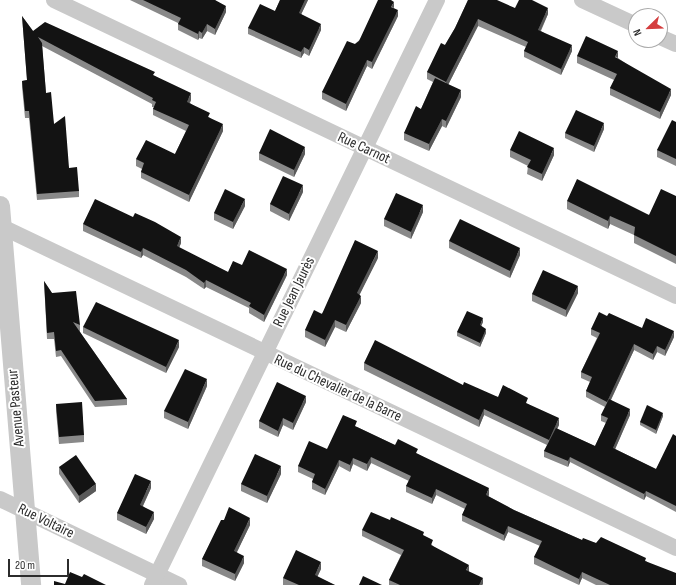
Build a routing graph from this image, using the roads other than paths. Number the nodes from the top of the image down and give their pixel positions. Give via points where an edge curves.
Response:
1 (54, 0) edge
2 (437, 0) edge
3 (582, 0) edge
4 (628, 21) edge
5 (365, 149) junction
6 (0, 206) edge
7 (1, 227) edge
8 (676, 296) edge
9 (264, 353) junction
10 (0, 499) edge
11 (24, 511) junction
12 (676, 548) edge
13 (154, 580) edge
14 (31, 585) edge
15 (179, 585) edge

1 - 5 street, Rue Carnot
2 - 5 street, Rue Jean Jaurès
3 - 4 street
5 - 8 street, Rue Carnot
5 - 9 street, Rue Jean Jaurès
6 - 7 street, Avenue Pasteur
7 - 9 street, Rue du Chevalier de la Barre
7 - 11 street, Avenue Pasteur
9 - 12 street, Rue du Chevalier de la Barre
9 - 13 street, Rue Jean Jaurès
10 - 11 street, Rue Voltaire
11 - 13 street, Rue Voltaire
11 - 14 street, Avenue Pasteur
13 - 15 street, Rue Voltaire

